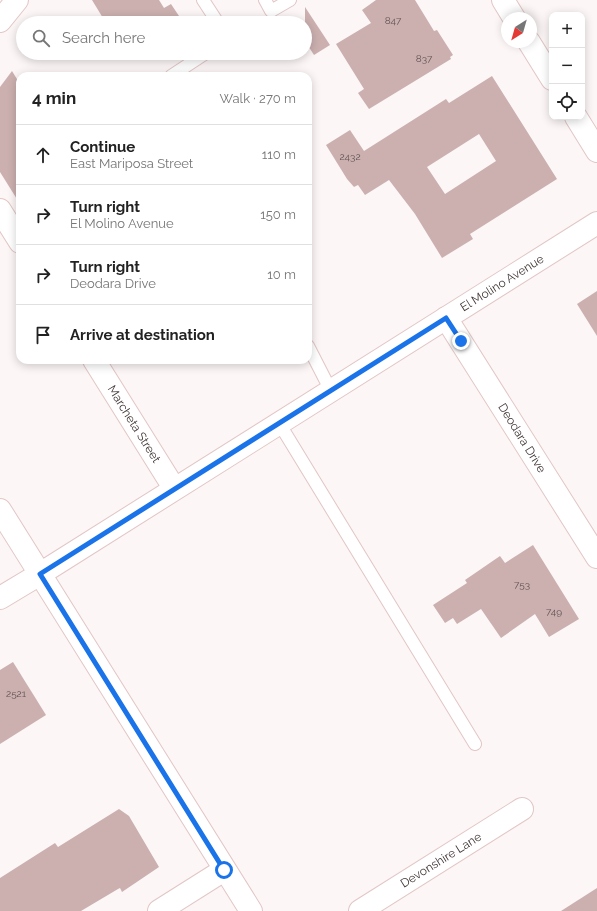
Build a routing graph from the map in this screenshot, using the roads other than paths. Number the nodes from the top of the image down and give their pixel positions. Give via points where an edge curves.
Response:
1 (17, 0) edge
2 (203, 0) edge
3 (265, 0) edge
4 (290, 0) edge
5 (503, 0) edge
6 (510, 12) edge
7 (213, 16) edge
8 (0, 21) edge
9 (533, 48) edge
10 (195, 60) edge
11 (177, 72) edge
12 (549, 74) edge
13 (578, 120) edge
14 (597, 151) edge
15 (0, 210) edge
16 (597, 223) edge
17 (16, 236) edge
18 (446, 318) junction
19 (312, 354) edge
20 (96, 364) edge
21 (331, 390) junction
22 (279, 423) junction
23 (174, 488) junction
24 (0, 510) edge
25 (597, 557) edge
26 (40, 574) junction
27 (0, 598) edge
28 (475, 744) dead end
29 (522, 809) dead end
30 (224, 870) junction
31 (159, 911) edge
32 (251, 911) edge
33 (360, 911) edge

1 - 8 street
2 - 7 lane
3 - 4 lane via 271,12
5 - 6 street
9 - 12 street
10 - 11 lane
13 - 14 street
15 - 17 street
16 - 18 street, El Molino Avenue
18 - 21 street, El Molino Avenue
18 - 25 street, Deodara Drive
19 - 21 lane
20 - 23 street, Marcheta Street
21 - 22 street, El Molino Avenue
22 - 23 street, El Molino Avenue
22 - 28 lane
23 - 26 street, El Molino Avenue
24 - 26 street
26 - 27 street, El Molino Avenue
26 - 30 street
29 - 33 street, Devonshire Lane
30 - 31 street
30 - 32 street

